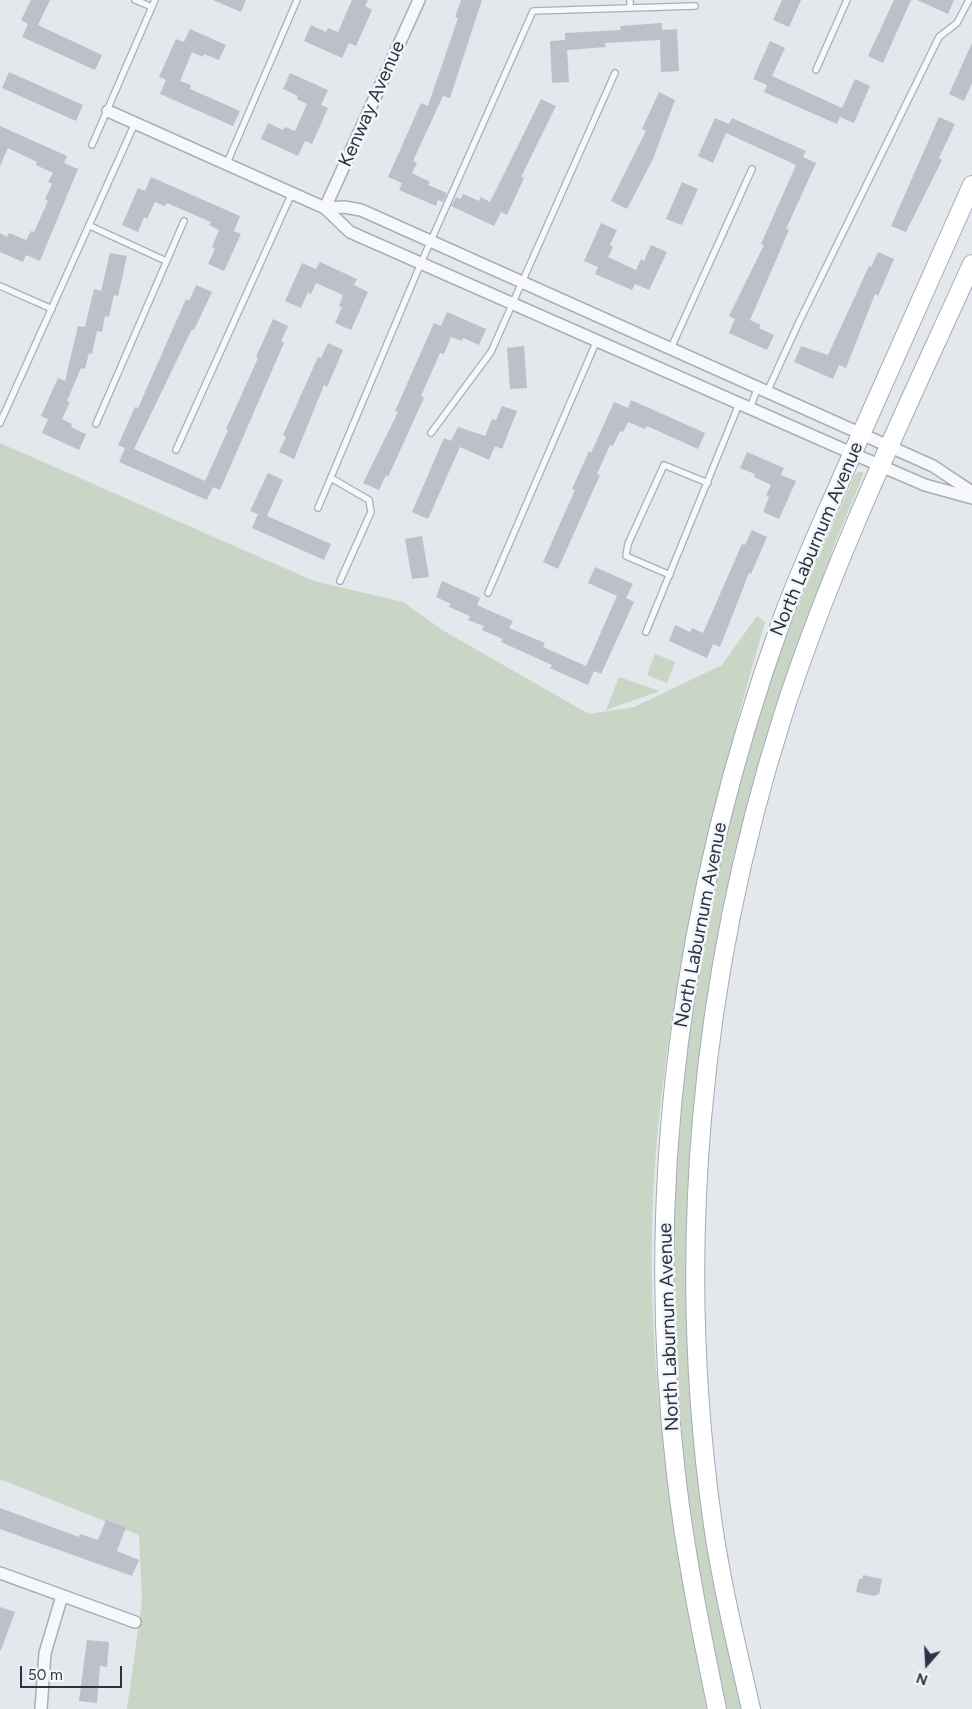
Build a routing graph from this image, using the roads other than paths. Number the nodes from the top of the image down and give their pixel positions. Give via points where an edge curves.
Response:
1 (135, 0) edge
2 (155, 0) edge
3 (297, 0) edge
4 (419, 0) edge
5 (630, 0) edge
6 (847, 0) edge
7 (969, 0) edge
8 (695, 6) dead end
9 (152, 8) junction
10 (630, 8) junction
11 (816, 70) dead end
12 (616, 73) dead end
13 (108, 111) junction
14 (135, 123) junction
15 (92, 145) dead end
16 (227, 163) junction
17 (752, 168) dead end
18 (972, 184) edge
19 (292, 193) junction
20 (325, 208) junction
21 (184, 221) dead end
22 (90, 226) junction
23 (430, 241) junction
24 (166, 261) junction
25 (421, 263) junction
26 (972, 264) edge
27 (523, 282) junction
28 (0, 286) edge
29 (513, 304) junction
30 (52, 310) junction
31 (596, 340) junction
32 (671, 348) junction
33 (763, 390) junction
34 (744, 406) junction
35 (0, 423) edge
36 (96, 424) dead end
37 (431, 434) dead end
38 (861, 434) junction
39 (890, 446) junction
40 (176, 450) dead end
41 (852, 454) junction
42 (881, 466) junction
43 (331, 478) junction
44 (708, 483) junction
45 (972, 492) edge
46 (972, 498) edge
47 (318, 508) dead end
48 (670, 575) junction
49 (340, 581) dead end
50 (488, 593) dead end
51 (646, 632) dead end
52 (0, 1573) edge
53 (62, 1596) junction
54 (135, 1622) dead end
55 (41, 1709) edge
56 (717, 1709) edge
57 (751, 1709) edge

1 - 9 lane
2 - 9 lane
3 - 16 lane
4 - 20 street, Kenway Avenue
5 - 10 lane
6 - 11 lane
7 - 33 lane via 957,23 939,36
8 - 10 lane
9 - 13 lane
10 - 23 lane via 533,11
12 - 27 lane
13 - 14 street
13 - 15 lane
14 - 16 street
14 - 22 lane
16 - 19 street
17 - 32 lane
18 - 38 main road, North Laburnum Avenue
19 - 20 street
19 - 40 lane
20 - 23 street via 361,210
20 - 25 street via 350,232
21 - 24 lane
22 - 24 lane
22 - 30 lane
23 - 25 lane
23 - 27 street
24 - 36 lane
25 - 29 street
25 - 43 lane
26 - 39 main road, North Laburnum Avenue
27 - 29 lane
27 - 32 street
28 - 30 lane
29 - 31 street
29 - 37 lane via 491,352
30 - 35 lane
31 - 34 street
31 - 50 lane
32 - 33 street
33 - 34 lane
33 - 38 street
34 - 41 street
34 - 44 lane
38 - 39 street
38 - 41 main road, North Laburnum Avenue
39 - 42 main road, North Laburnum Avenue
39 - 45 street via 933,466
41 - 42 street
41 - 56 main road, North Laburnum Avenue via 782,619 733,770 693,946 671,1111 664,1267 668,1393 687,1561
42 - 46 street via 925,485
42 - 57 main road, North Laburnum Avenue via 802,661 755,809 714,1005 702,1107 696,1254 700,1406 720,1564
43 - 47 lane
43 - 49 lane via 369,500 371,512
44 - 48 lane
44 - 48 lane via 664,465 628,544 626,556
48 - 51 lane
52 - 53 street
53 - 54 street
53 - 55 street via 47,1645

